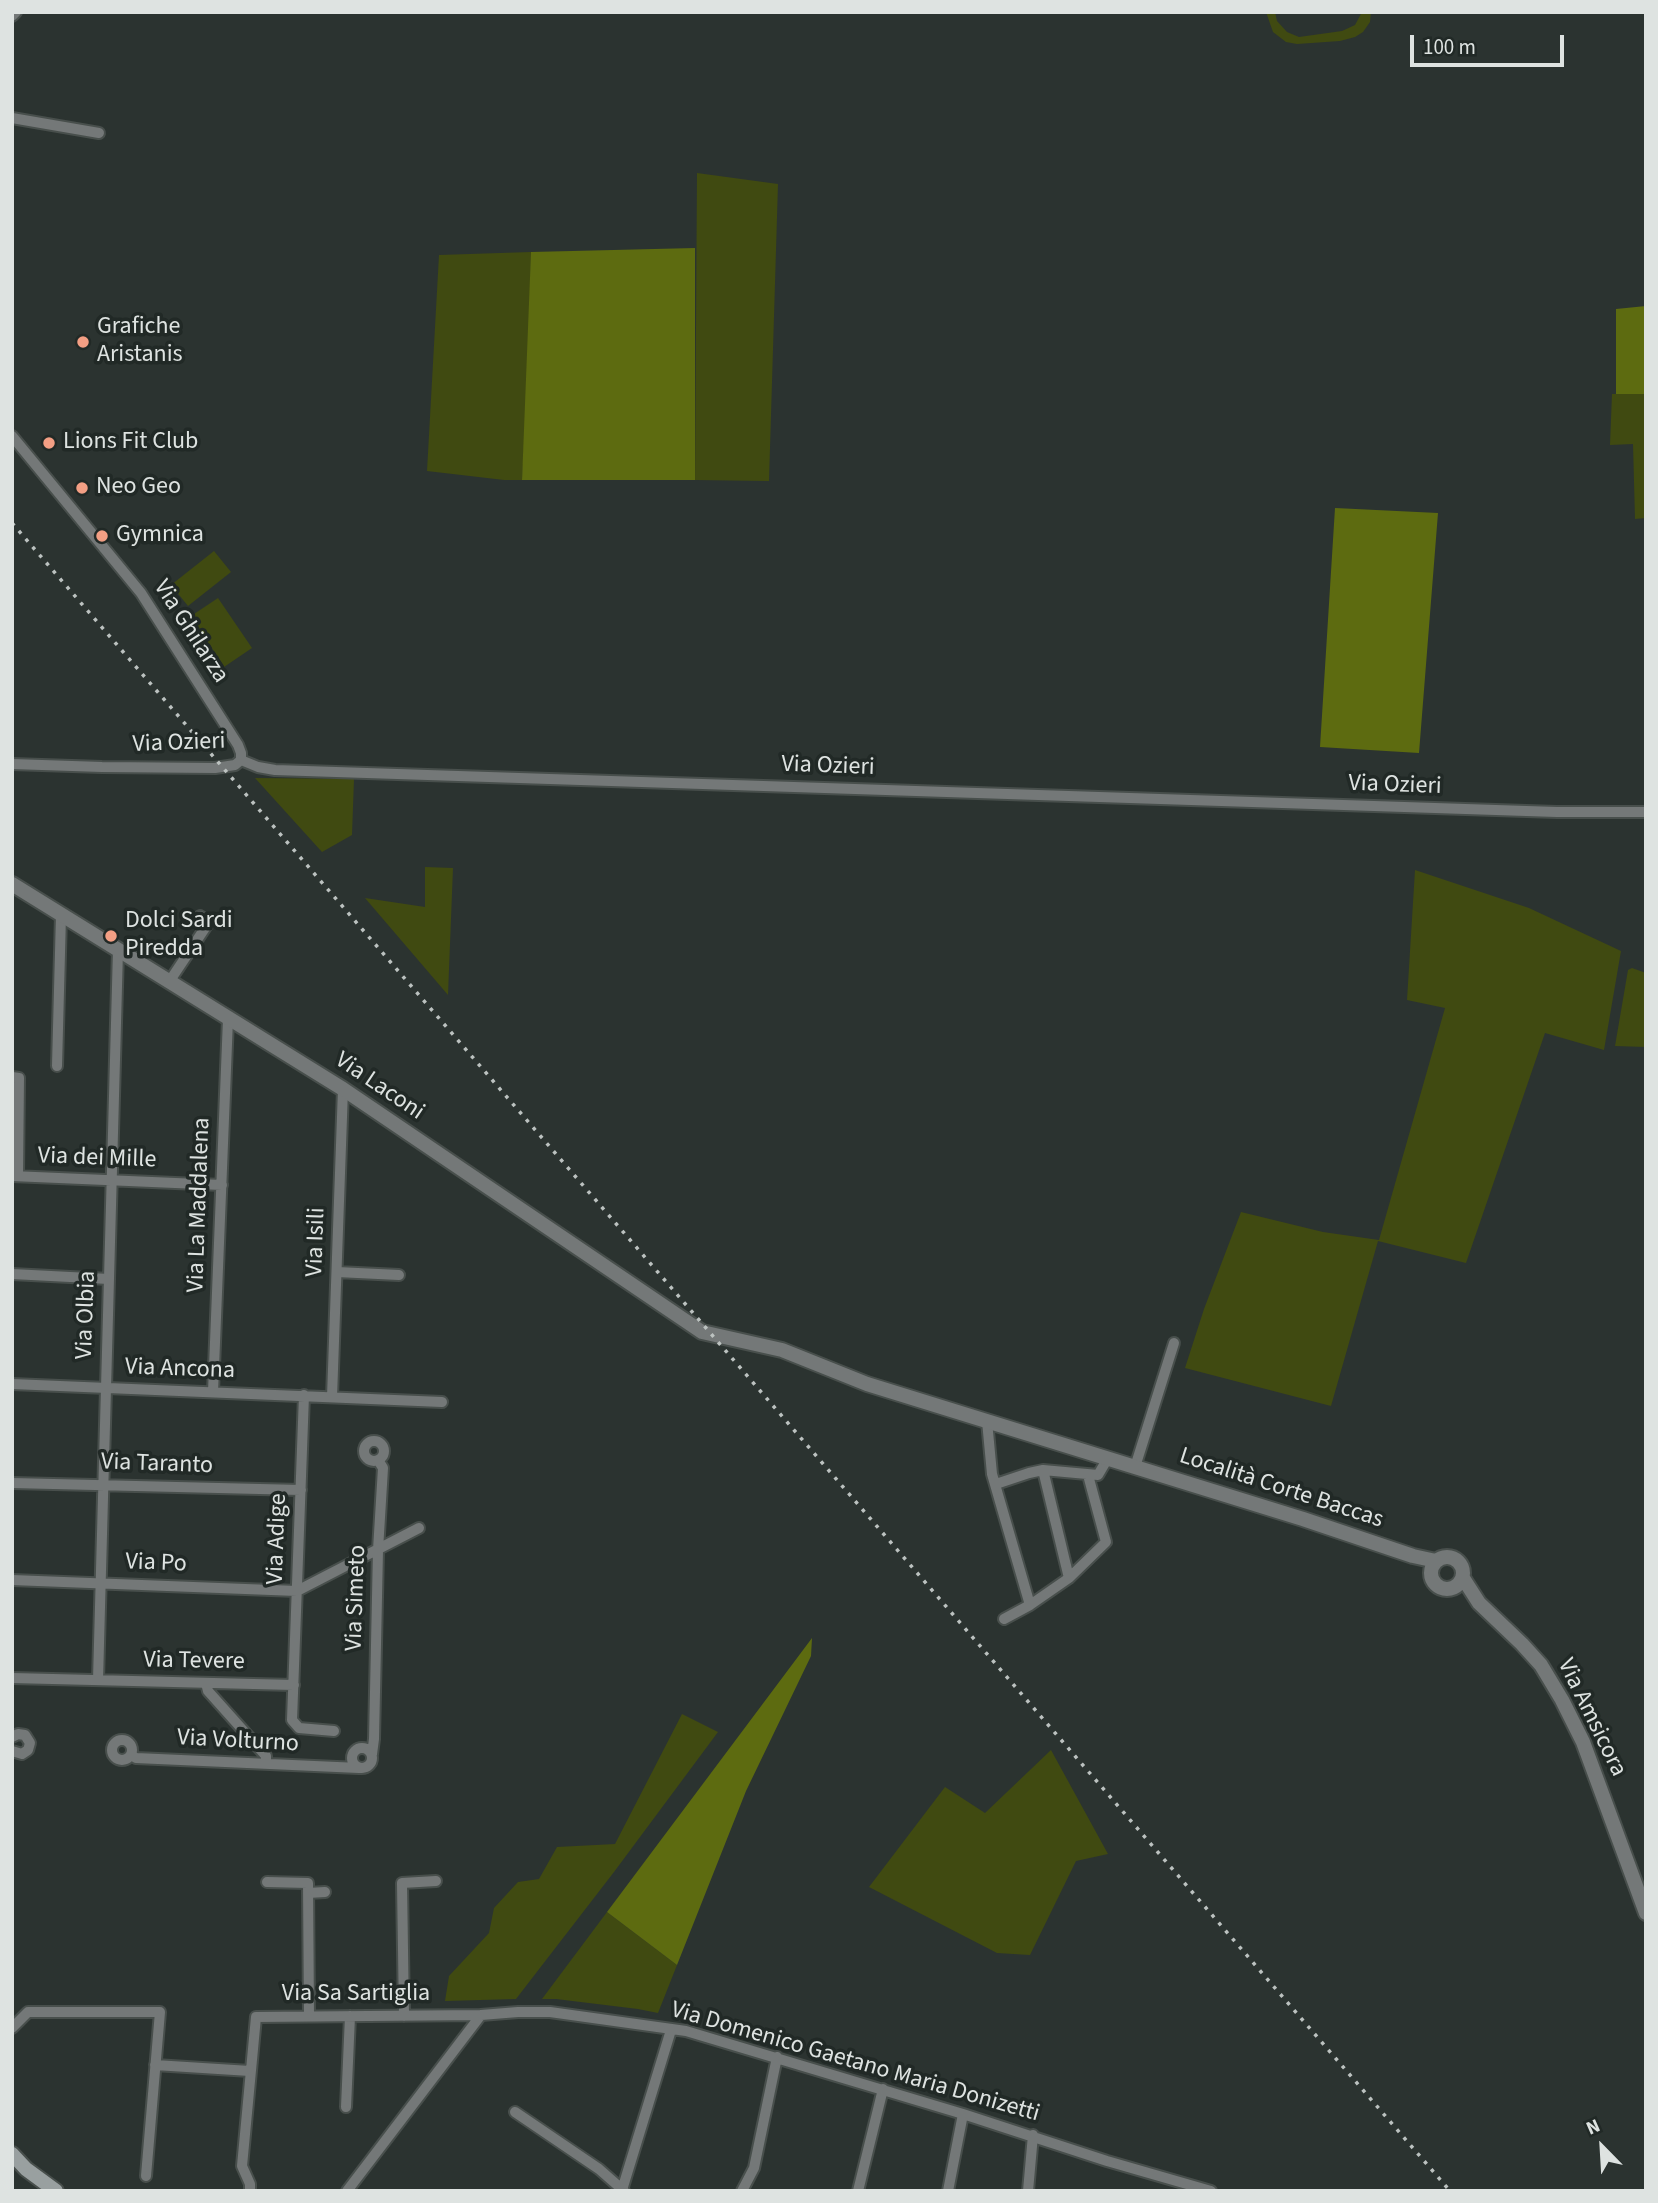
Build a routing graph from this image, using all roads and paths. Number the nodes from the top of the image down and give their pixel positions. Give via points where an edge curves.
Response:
1 (12, 118) edge
2 (99, 133) dead end
3 (12, 436) edge
4 (241, 760) junction
5 (12, 764) edge
6 (1646, 813) edge
7 (12, 884) edge
8 (61, 915) junction
9 (200, 916) dead end
10 (118, 950) junction
11 (169, 982) junction
12 (228, 1019) junction
13 (57, 1066) dead end
14 (12, 1077) edge
15 (343, 1089) junction
16 (15, 1176) edge
17 (112, 1181) junction
18 (222, 1185) junction
19 (337, 1272) junction
20 (12, 1274) edge
21 (399, 1275) dead end
22 (109, 1279) junction
23 (715, 1337) joint
24 (1174, 1343) dead end
25 (12, 1384) edge
26 (106, 1388) junction
27 (213, 1392) junction
28 (304, 1395) junction
29 (332, 1396) junction
30 (442, 1402) dead end
31 (987, 1421) junction
32 (1108, 1458) junction
33 (378, 1460) dead end
34 (1135, 1467) junction
35 (1044, 1470) junction
36 (1087, 1475) junction
37 (12, 1483) edge
38 (103, 1484) junction
39 (996, 1484) junction
40 (301, 1490) junction
41 (419, 1528) dead end
42 (378, 1550) junction
43 (1433, 1565) junction
44 (1069, 1578) junction
45 (1463, 1578) junction
46 (12, 1580) edge
47 (100, 1583) junction
48 (1451, 1589) junction
49 (297, 1591) junction
50 (1479, 1603) junction
51 (1030, 1605) junction
52 (1004, 1619) dead end
53 (12, 1678) edge
54 (97, 1680) junction
55 (206, 1683) junction
56 (294, 1685) junction
57 (334, 1731) dead end
58 (12, 1737) edge
59 (12, 1751) edge
60 (367, 1751) junction
61 (131, 1755) dead end
62 (266, 1763) junction
63 (355, 1763) junction
64 (436, 1881) dead end
65 (267, 1882) dead end
66 (325, 1892) dead end
67 (309, 1893) junction
68 (1646, 1913) edge
69 (481, 2015) junction
70 (310, 2016) junction
71 (350, 2016) junction
72 (404, 2016) junction
73 (12, 2028) edge
74 (671, 2030) junction
75 (777, 2057) junction
76 (155, 2065) junction
77 (250, 2071) junction
78 (883, 2089) junction
79 (345, 2107) dead end
80 (515, 2112) dead end
81 (963, 2114) junction
82 (1033, 2135) junction
83 (12, 2154) edge
84 (19, 2166) edge
85 (146, 2176) dead end
86 (623, 2190) edge
87 (56, 2191) edge
88 (250, 2191) edge
89 (347, 2191) edge
90 (742, 2191) edge
91 (858, 2191) edge
92 (948, 2191) edge
93 (1028, 2191) edge
94 (1211, 2191) edge

1 - 2 street
3 - 4 street, Via Ghilarza via 141,593 238,745
4 - 5 street, Via Ozieri via 215,768
4 - 6 street, Via Ozieri via 288,771
7 - 8 street, Via Laconi
8 - 10 street, Via Laconi
8 - 13 street
9 - 11 street via 209,922
10 - 11 street, Via Laconi
10 - 17 street, Via Olbia
11 - 12 street, Via Laconi
12 - 15 street, Via Laconi
12 - 18 street, Via La Maddalena
14 - 16 street via 19,1078
15 - 19 street, Via Isili
15 - 23 street, Via Laconi via 663,1307
16 - 17 street, Via dei Mille
17 - 18 street, Via dei Mille
17 - 22 street, Via Olbia
18 - 27 street, Via La Maddalena
19 - 21 street
19 - 29 street, Via Isili
20 - 22 street
22 - 26 street, Via Olbia
23 - 31 street, Località Corte Baccas via 782,1350 867,1384
24 - 34 street
25 - 26 street, Via Ancona
26 - 27 street, Via Ancona
26 - 38 street, Via Olbia
27 - 28 street, Via Ancona
28 - 29 street, Via Ancona
28 - 40 street, Via Adige
29 - 30 street, Via Ancona
31 - 32 street, Località Corte Baccas
31 - 39 street
32 - 34 street, Località Corte Baccas
32 - 36 street via 1098,1475
33 - 42 street, Via Simeto via 383,1468
34 - 43 street, Località Corte Baccas
35 - 36 street
35 - 39 street
35 - 44 street
36 - 44 street via 1107,1542
37 - 38 street, Via Taranto
38 - 40 street, Via Taranto
38 - 47 street, Via Olbia
39 - 51 street
40 - 49 street, Via Adige
41 - 42 street
42 - 49 street
42 - 60 street, Via Simeto via 374,1739
43 - 45 street via 1449,1557 1457,1560
43 - 48 street via 1432,1579 1438,1587
44 - 51 street
45 - 48 street
45 - 50 street, Via Amsicora
46 - 47 street, Via Po
47 - 49 street, Via Po
47 - 54 street, Via Olbia
48 - 50 street, Via Amsicora
49 - 56 street, Via Adige
50 - 68 street, Via Amsicora via 1541,1665 1562,1700 1588,1754
51 - 52 street
53 - 54 street, Via Tevere
54 - 55 street, Via Tevere
55 - 56 street, Via Tevere
55 - 62 street via 208,1691 266,1756
56 - 57 street via 292,1720 299,1728
58 - 59 street via 25,1735 30,1743 22,1754
60 - 63 street via 355,1752
60 - 63 street via 370,1766
61 - 62 street, Via Volturno
62 - 63 street, Via Volturno via 343,1769
64 - 72 street via 402,1883
65 - 67 street via 308,1883
66 - 67 street
67 - 70 street
69 - 72 street, Via Sa Sartiglia
69 - 74 street, Via Domenico Gaetano Maria Donizetti via 550,2012
69 - 89 street
70 - 71 street, Via Sa Sartiglia
70 - 77 street, Via Sa Sartiglia via 256,2017
71 - 72 street, Via Sa Sartiglia
71 - 79 street
73 - 76 street via 28,2012 160,2012
74 - 75 street, Via Domenico Gaetano Maria Donizetti
74 - 86 street
75 - 78 street, Via Domenico Gaetano Maria Donizetti
75 - 90 street via 754,2168
76 - 77 street
76 - 85 street
77 - 88 street via 242,2166
78 - 81 street, Via Domenico Gaetano Maria Donizetti
78 - 91 street
80 - 86 street
81 - 82 street, Via Domenico Gaetano Maria Donizetti
81 - 92 street
82 - 93 street
82 - 94 street, Via Domenico Gaetano Maria Donizetti
83 - 84 main road
84 - 87 main road

